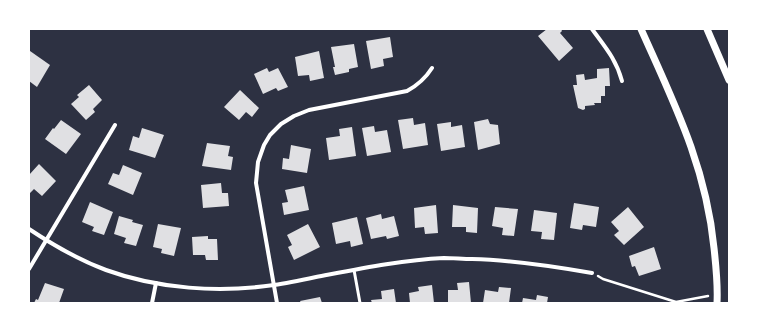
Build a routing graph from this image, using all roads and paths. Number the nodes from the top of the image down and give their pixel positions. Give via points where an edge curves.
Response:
1 (592, 29) edge
2 (641, 29) edge
3 (707, 29) edge
4 (432, 68) dead end
5 (729, 80) edge
6 (622, 81) dead end
7 (116, 125) dead end
8 (29, 229) edge
9 (46, 240) junction
10 (29, 269) edge
11 (354, 270) junction
12 (592, 273) joint
13 (156, 283) junction
14 (274, 285) junction
15 (717, 295) junction
16 (152, 303) edge
17 (277, 303) edge
18 (360, 303) edge
19 (717, 303) edge

1 - 6 street via 612,55
2 - 15 street via 683,122 705,190 712,224
3 - 5 street
4 - 14 street via 418,85 407,91 308,110 281,124 270,135 258,162 256,183
7 - 9 street
8 - 9 street
9 - 10 street
9 - 13 street via 106,270
11 - 12 street via 445,258 530,263
11 - 14 street
11 - 18 lane
12 - 15 path via 603,279 676,302
13 - 14 street via 231,289
13 - 16 street
14 - 17 street
15 - 19 street

